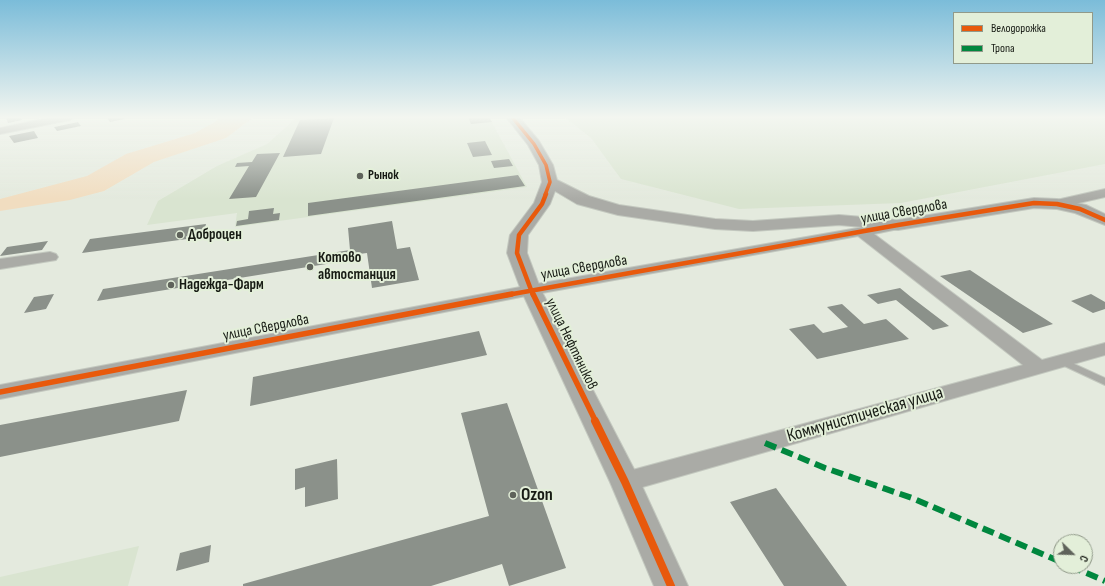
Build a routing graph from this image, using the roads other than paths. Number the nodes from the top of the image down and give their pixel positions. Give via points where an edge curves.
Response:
1 (534, 144) edge
2 (550, 182) junction
3 (1105, 193) edge
4 (1057, 204) junction
5 (1105, 220) edge
6 (898, 225) junction
7 (862, 232) junction
8 (50, 257) dead end
9 (0, 264) edge
10 (531, 290) junction
11 (1105, 349) edge
12 (1061, 361) junction
13 (1039, 367) junction
14 (1105, 382) edge
15 (0, 392) edge
16 (625, 482) junction
17 (671, 586) edge

1 - 2 street via 546,165
2 - 6 street via 583,200 618,210 715,224 754,226 839,220
2 - 10 street, улица Нефтяников via 542,204 519,234 517,253
3 - 4 street, улица Свердлова
4 - 5 street, улица Свердлова via 1080,209
4 - 6 street, улица Свердлова via 1034,203
6 - 7 street, улица Свердлова
7 - 10 street, улица Свердлова
7 - 13 street
8 - 9 street
10 - 15 street, улица Свердлова
10 - 16 street, улица Нефтяников
11 - 12 street, Коммунистическая улица
12 - 13 street, Коммунистическая улица
12 - 14 lane
13 - 16 street, Коммунистическая улица
16 - 17 street, улица Нефтяников

